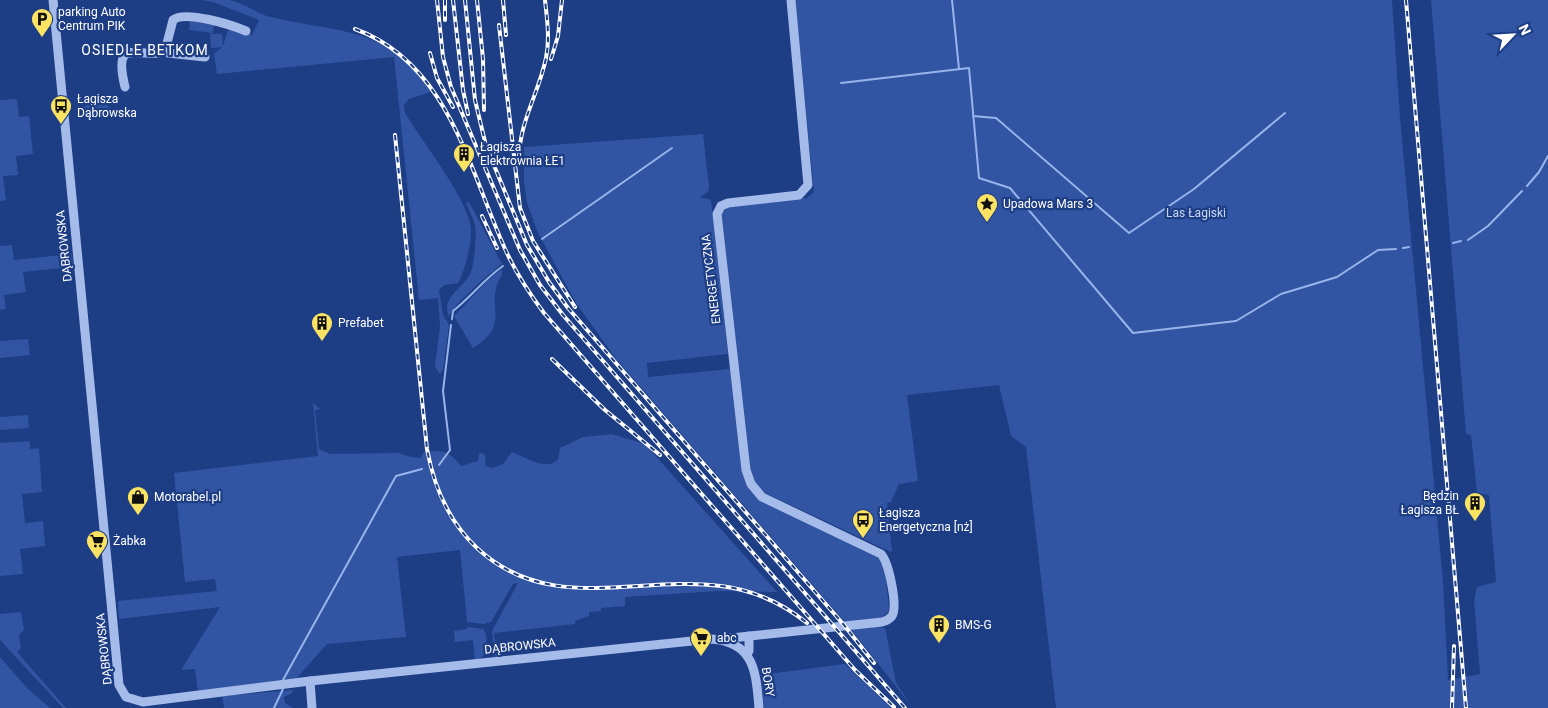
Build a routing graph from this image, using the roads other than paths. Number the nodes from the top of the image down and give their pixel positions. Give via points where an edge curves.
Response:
1 (52, 0) edge
2 (791, 0) edge
3 (246, 31) dead end
4 (165, 51) junction
5 (205, 57) dead end
6 (125, 87) dead end
7 (876, 551) joint
8 (749, 636) junction
9 (728, 642) junction
10 (746, 654) junction
11 (310, 681) junction
12 (312, 708) edge
13 (759, 708) edge

1 - 11 street, DĄBROWSKA via 121,690 128,699 143,702
2 - 7 street, ENERGETYCZNA via 808,185 799,195 728,203 721,206 717,214 746,470 751,484 762,497
3 - 4 street via 182,15 173,20
4 - 5 street
4 - 6 street via 133,51 127,54 121,66
7 - 8 street, DĄBROWSKA via 886,560 889,569 894,608 889,619
8 - 9 street, DĄBROWSKA via 731,638
8 - 10 street
9 - 10 street
9 - 11 street, DĄBROWSKA via 712,639
10 - 13 street, BORY via 754,668
11 - 12 street

